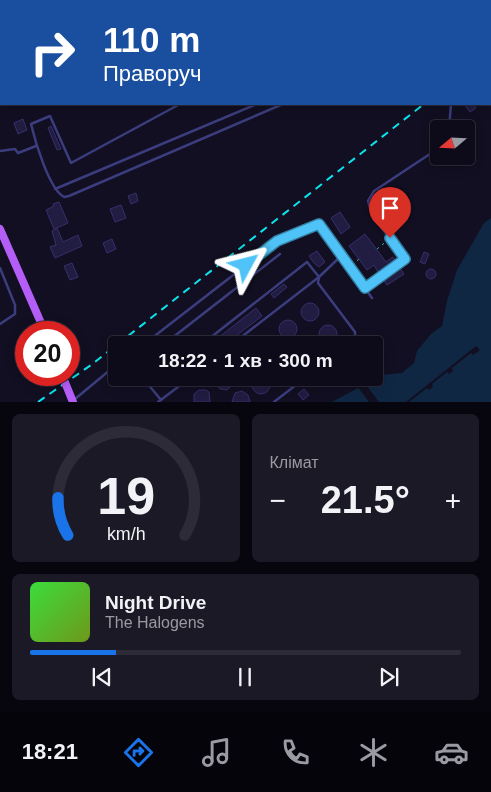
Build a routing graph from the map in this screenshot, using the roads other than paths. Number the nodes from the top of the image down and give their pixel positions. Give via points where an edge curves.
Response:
1 (178, 105) edge
2 (255, 105) edge
3 (281, 105) edge
4 (451, 105) edge
5 (450, 120) edge
6 (36, 146) junction
7 (0, 151) edge
8 (430, 154) edge
9 (55, 189) junction
10 (1, 235) edge
11 (280, 254) dead end
12 (342, 256) junction
13 (0, 268) edge
14 (318, 277) junction
15 (365, 288) junction
16 (372, 298) dead end
17 (39, 321) edge
18 (0, 324) edge
19 (155, 336) edge
20 (175, 336) edge
21 (212, 336) edge
22 (243, 336) edge
23 (355, 336) edge
24 (108, 372) edge
25 (66, 386) edge
26 (149, 386) edge
27 (180, 386) edge
28 (295, 386) edge
29 (160, 401) edge
30 (72, 402) edge
31 (274, 402) edge

1 - 6 lane via 71,163 50,116 31,124
2 - 9 lane
3 - 9 lane via 69,196 64,197
4 - 5 lane
6 - 7 lane via 18,153 15,149
6 - 9 lane
8 - 15 lane via 374,191 368,201 372,215 405,259
10 - 17 main road
11 - 20 lane
12 - 14 lane
12 - 15 lane
12 - 19 lane via 319,224 277,241
13 - 18 lane via 15,304 15,314
14 - 21 lane via 307,262
14 - 22 lane
14 - 23 lane via 318,283 356,332
15 - 16 lane
24 - 30 lane
25 - 30 main road, bridge
26 - 29 lane
27 - 29 lane
28 - 31 lane

